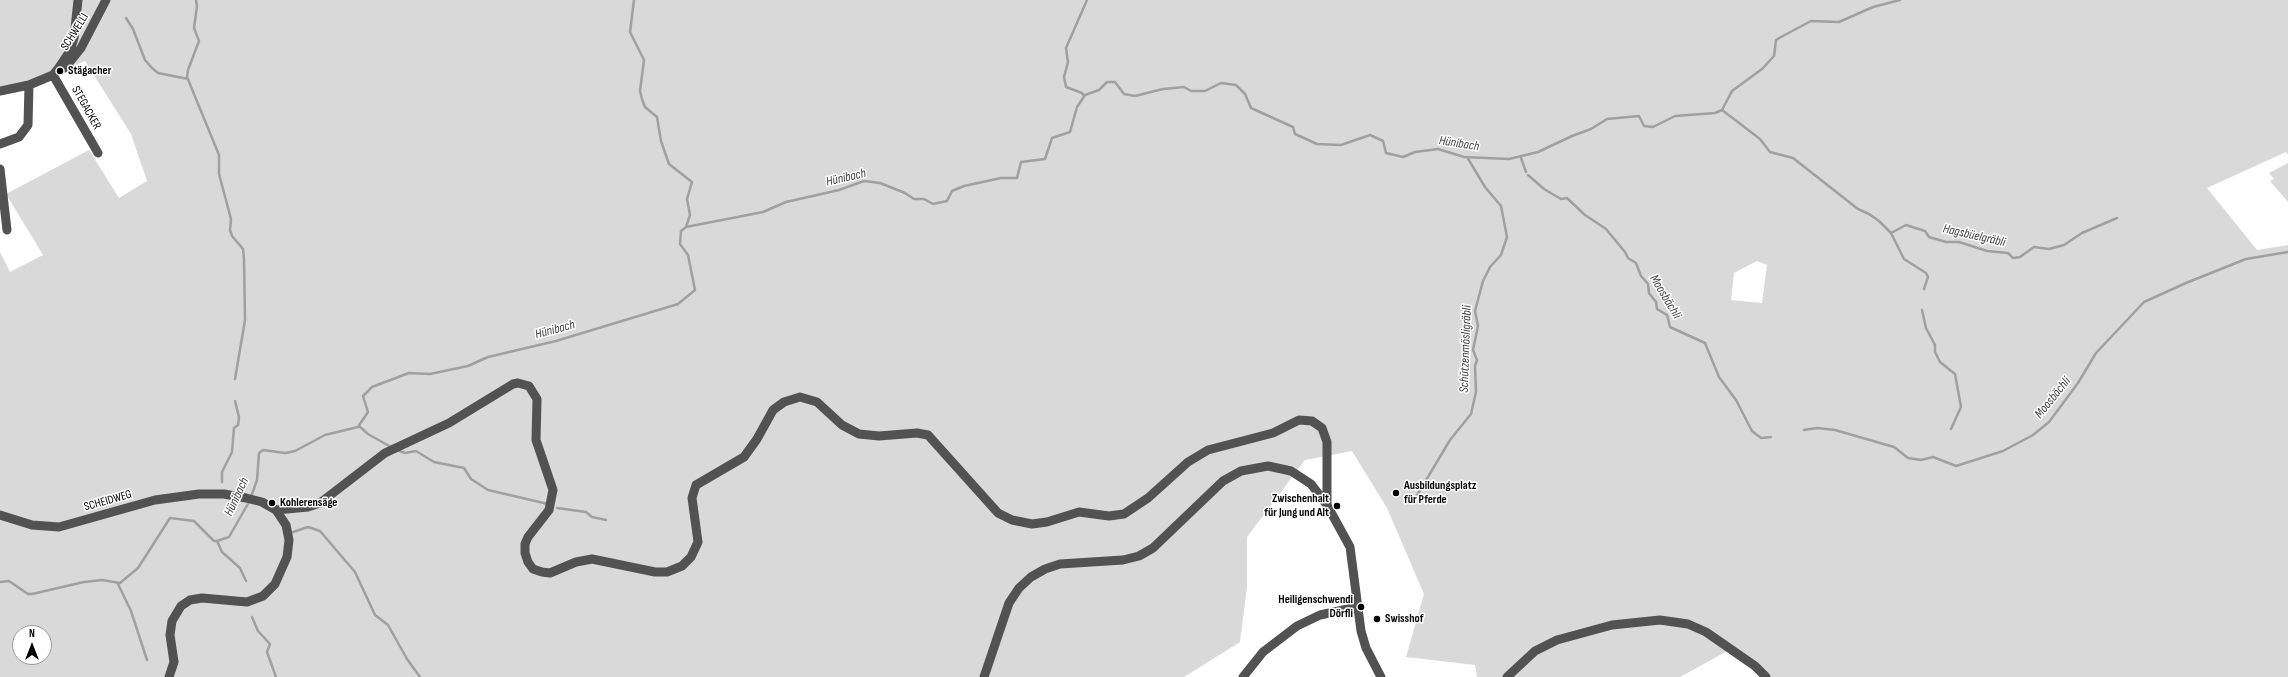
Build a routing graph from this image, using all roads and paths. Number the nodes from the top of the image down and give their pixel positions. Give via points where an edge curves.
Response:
1 (78, 0) edge
2 (106, 0) edge
3 (56, 72) junction
4 (29, 85) junction
5 (0, 91) edge
6 (0, 144) edge
7 (98, 153) dead end
8 (0, 169) edge
9 (7, 230) dead end
10 (1327, 505) junction
11 (276, 510) junction
12 (0, 515) edge
13 (1357, 607) junction
14 (169, 677) edge
15 (984, 677) edge
16 (1243, 677) edge
17 (1381, 677) edge
18 (1507, 677) edge
19 (1766, 677) edge

1 - 3 street via 74,38 70,51
2 - 3 street, SCHWELLI via 81,48 64,70
3 - 4 street
3 - 7 street, STEGACKER
4 - 5 street
4 - 6 street via 28,125 19,137
8 - 9 street
10 - 11 street via 1327,442 1322,428 1312,421 1299,420 1273,432 1208,450 1188,462 1148,498 1124,514 1109,516 1079,512 1032,524 1012,520 998,513 928,436 917,433 880,436 859,434 842,425 817,402 800,397 784,402 772,410 744,457 696,485 692,498 698,542 692,557 682,566 667,572 655,572 592,559 576,562 550,573 542,572 533,569 528,562 525,544 549,510 553,490 536,440 538,405 535,394 529,386 518,383 449,423 385,453 320,503 308,508
10 - 13 street via 1350,547
10 - 15 street via 1312,484 1298,474 1276,467 1253,467 1223,481 1153,548 1139,556 1123,560 1060,564 1038,572 1025,582 1009,603
11 - 12 street, SCHEIDWEG via 262,502 224,494 199,494 155,500 59,527 32,525
11 - 14 street via 286,525 289,540 287,557 275,584 263,596 247,602 202,598 190,600 181,606 172,621 170,635 174,662
13 - 16 street via 1327,613 1297,626 1263,652
13 - 17 street via 1366,648
18 - 19 street via 1535,651 1557,640 1612,625 1660,620 1688,624 1706,632 1755,666

